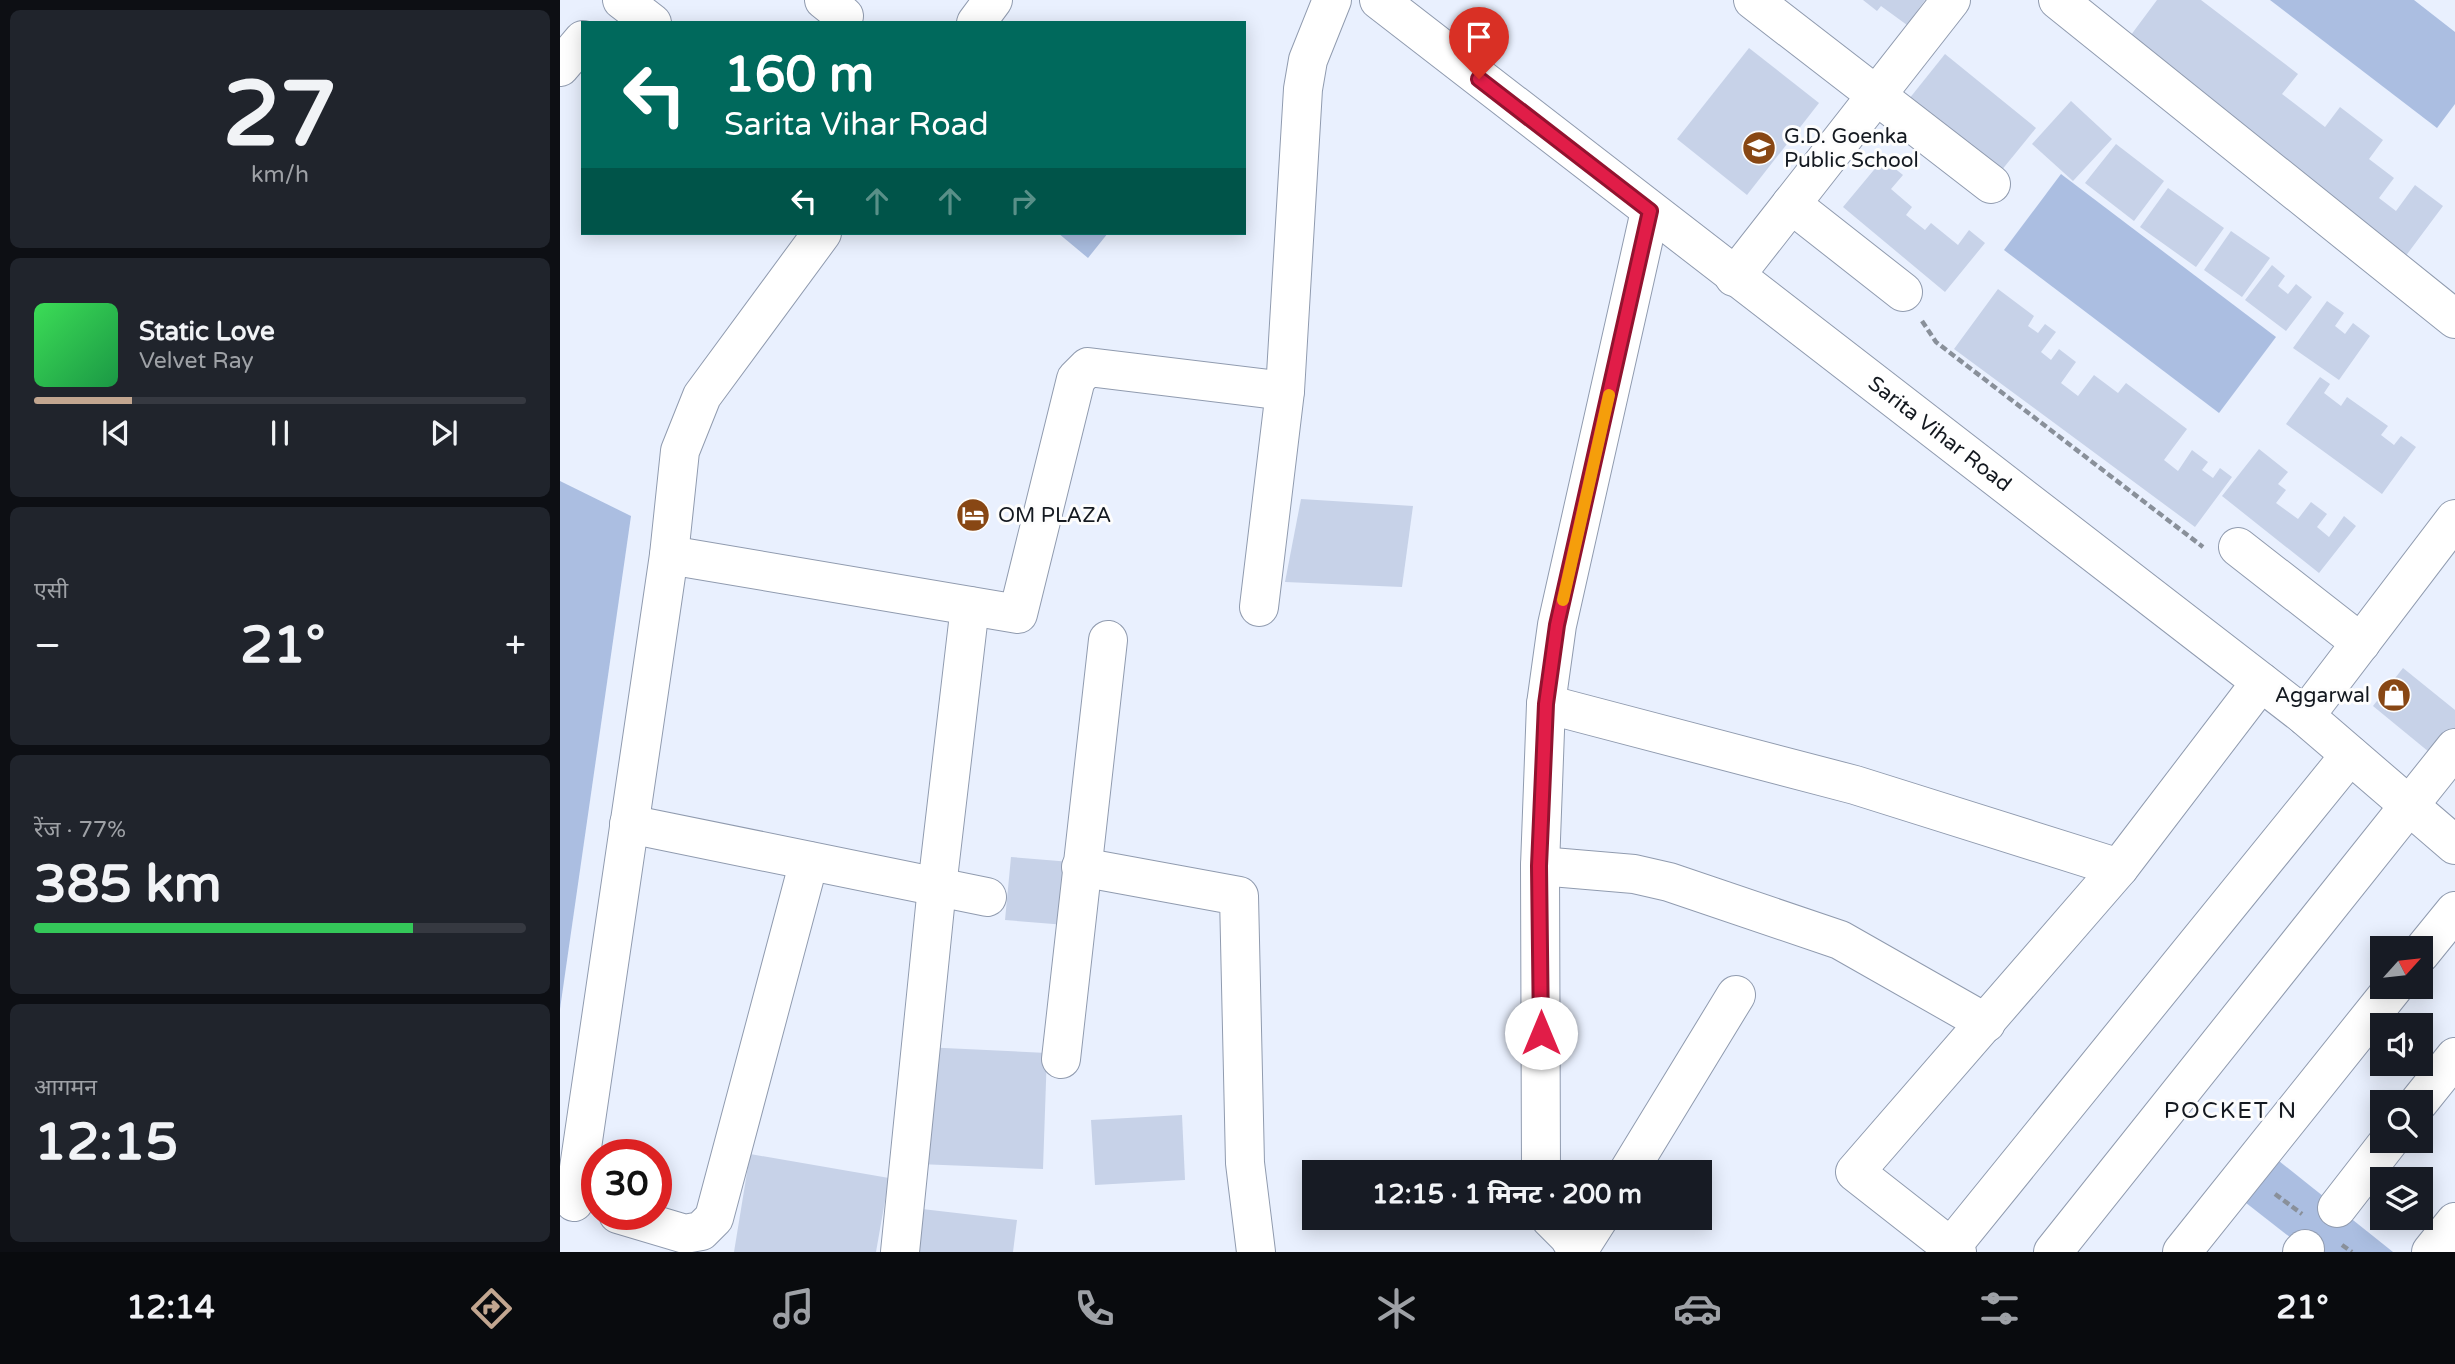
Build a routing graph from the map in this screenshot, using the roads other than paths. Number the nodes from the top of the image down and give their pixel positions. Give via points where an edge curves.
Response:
1 (617, 0) edge
2 (622, 0) edge
3 (993, 0) edge
4 (1332, 0) edge
5 (1379, 0) edge
6 (1753, 0) edge
7 (1951, 0) edge
8 (2058, 0) edge
9 (2098, 13) edge
10 (599, 21) edge
11 (649, 21) edge
12 (977, 21) edge
13 (581, 42) edge
14 (560, 67) edge
15 (1878, 95) junction
16 (1991, 184) dead end
17 (1791, 204) junction
18 (1650, 211) junction
19 (821, 235) edge
20 (1734, 277) junction
21 (1903, 292) road end
22 (2455, 319) edge
23 (1285, 391) junction
24 (2455, 519) edge
25 (2238, 547) road end
26 (669, 555) junction
27 (970, 606) junction
28 (1259, 607) dead end
29 (1108, 640) dead end
30 (2361, 643) junction
31 (2261, 682) junction
32 (1546, 704) junction
33 (2305, 716) junction
34 (2455, 748) edge
35 (2350, 755) junction
36 (2409, 806) junction
37 (628, 824) junction
38 (2455, 845) edge
39 (809, 861) junction
40 (1539, 866) junction
41 (1081, 867) junction
42 (2119, 867) junction
43 (937, 887) junction
44 (987, 897) dead end
45 (2455, 911) edge
46 (2433, 938) edge
47 (1736, 995) dead end
48 (2384, 999) edge
49 (1986, 1023) junction
50 (2455, 1056) edge
51 (1061, 1059) dead end
52 (2428, 1090) edge
53 (2380, 1153) edge
54 (1541, 1160) edge
55 (1635, 1160) edge
56 (577, 1203) edge
57 (2337, 1208) dead end
58 (2455, 1222) edge
59 (672, 1230) edge
60 (1560, 1230) edge
61 (1591, 1230) edge
62 (1954, 1250) edge
63 (1578, 1251) edge
64 (900, 1252) edge
65 (1256, 1252) edge
66 (2053, 1252) edge
67 (2182, 1252) edge
68 (2431, 1252) edge

1 - 10 street
2 - 11 street
3 - 12 street
4 - 23 street via 1308,60 1303,89
5 - 18 street, Sarita Vihar Road
6 - 15 street
7 - 15 street
8 - 9 street
9 - 22 street
13 - 14 street
15 - 16 street
15 - 17 street
17 - 20 street
17 - 21 street
18 - 20 street, Sarita Vihar Road
18 - 32 street via 1557,625
19 - 26 street via 702,396 680,451
20 - 31 street, Sarita Vihar Road
23 - 27 street via 1088,367 1082,371 1076,379 1018,614
23 - 28 street
24 - 30 street
25 - 30 street
26 - 27 street
26 - 37 street
27 - 43 street
29 - 41 street
30 - 33 street
31 - 33 street, Sarita Vihar Road
31 - 42 street
32 - 40 street
32 - 42 street via 1854,785
33 - 35 street, Sarita Vihar Road
34 - 36 street
35 - 36 street, Sarita Vihar Road
35 - 62 street
36 - 38 street, Sarita Vihar Road
36 - 66 street
37 - 39 street
37 - 56 street
39 - 43 street
39 - 59 street via 714,1218 701,1231 685,1234
40 - 49 street via 1634,874 1669,882 1840,940
40 - 54 street
41 - 51 street
41 - 65 street via 1239,896 1245,1163
42 - 49 street
43 - 44 street
43 - 64 street
45 - 46 street
47 - 55 street
48 - 67 street
49 - 62 street via 1855,1172
50 - 52 street
53 - 57 street
58 - 68 street
60 - 63 street
61 - 63 street

